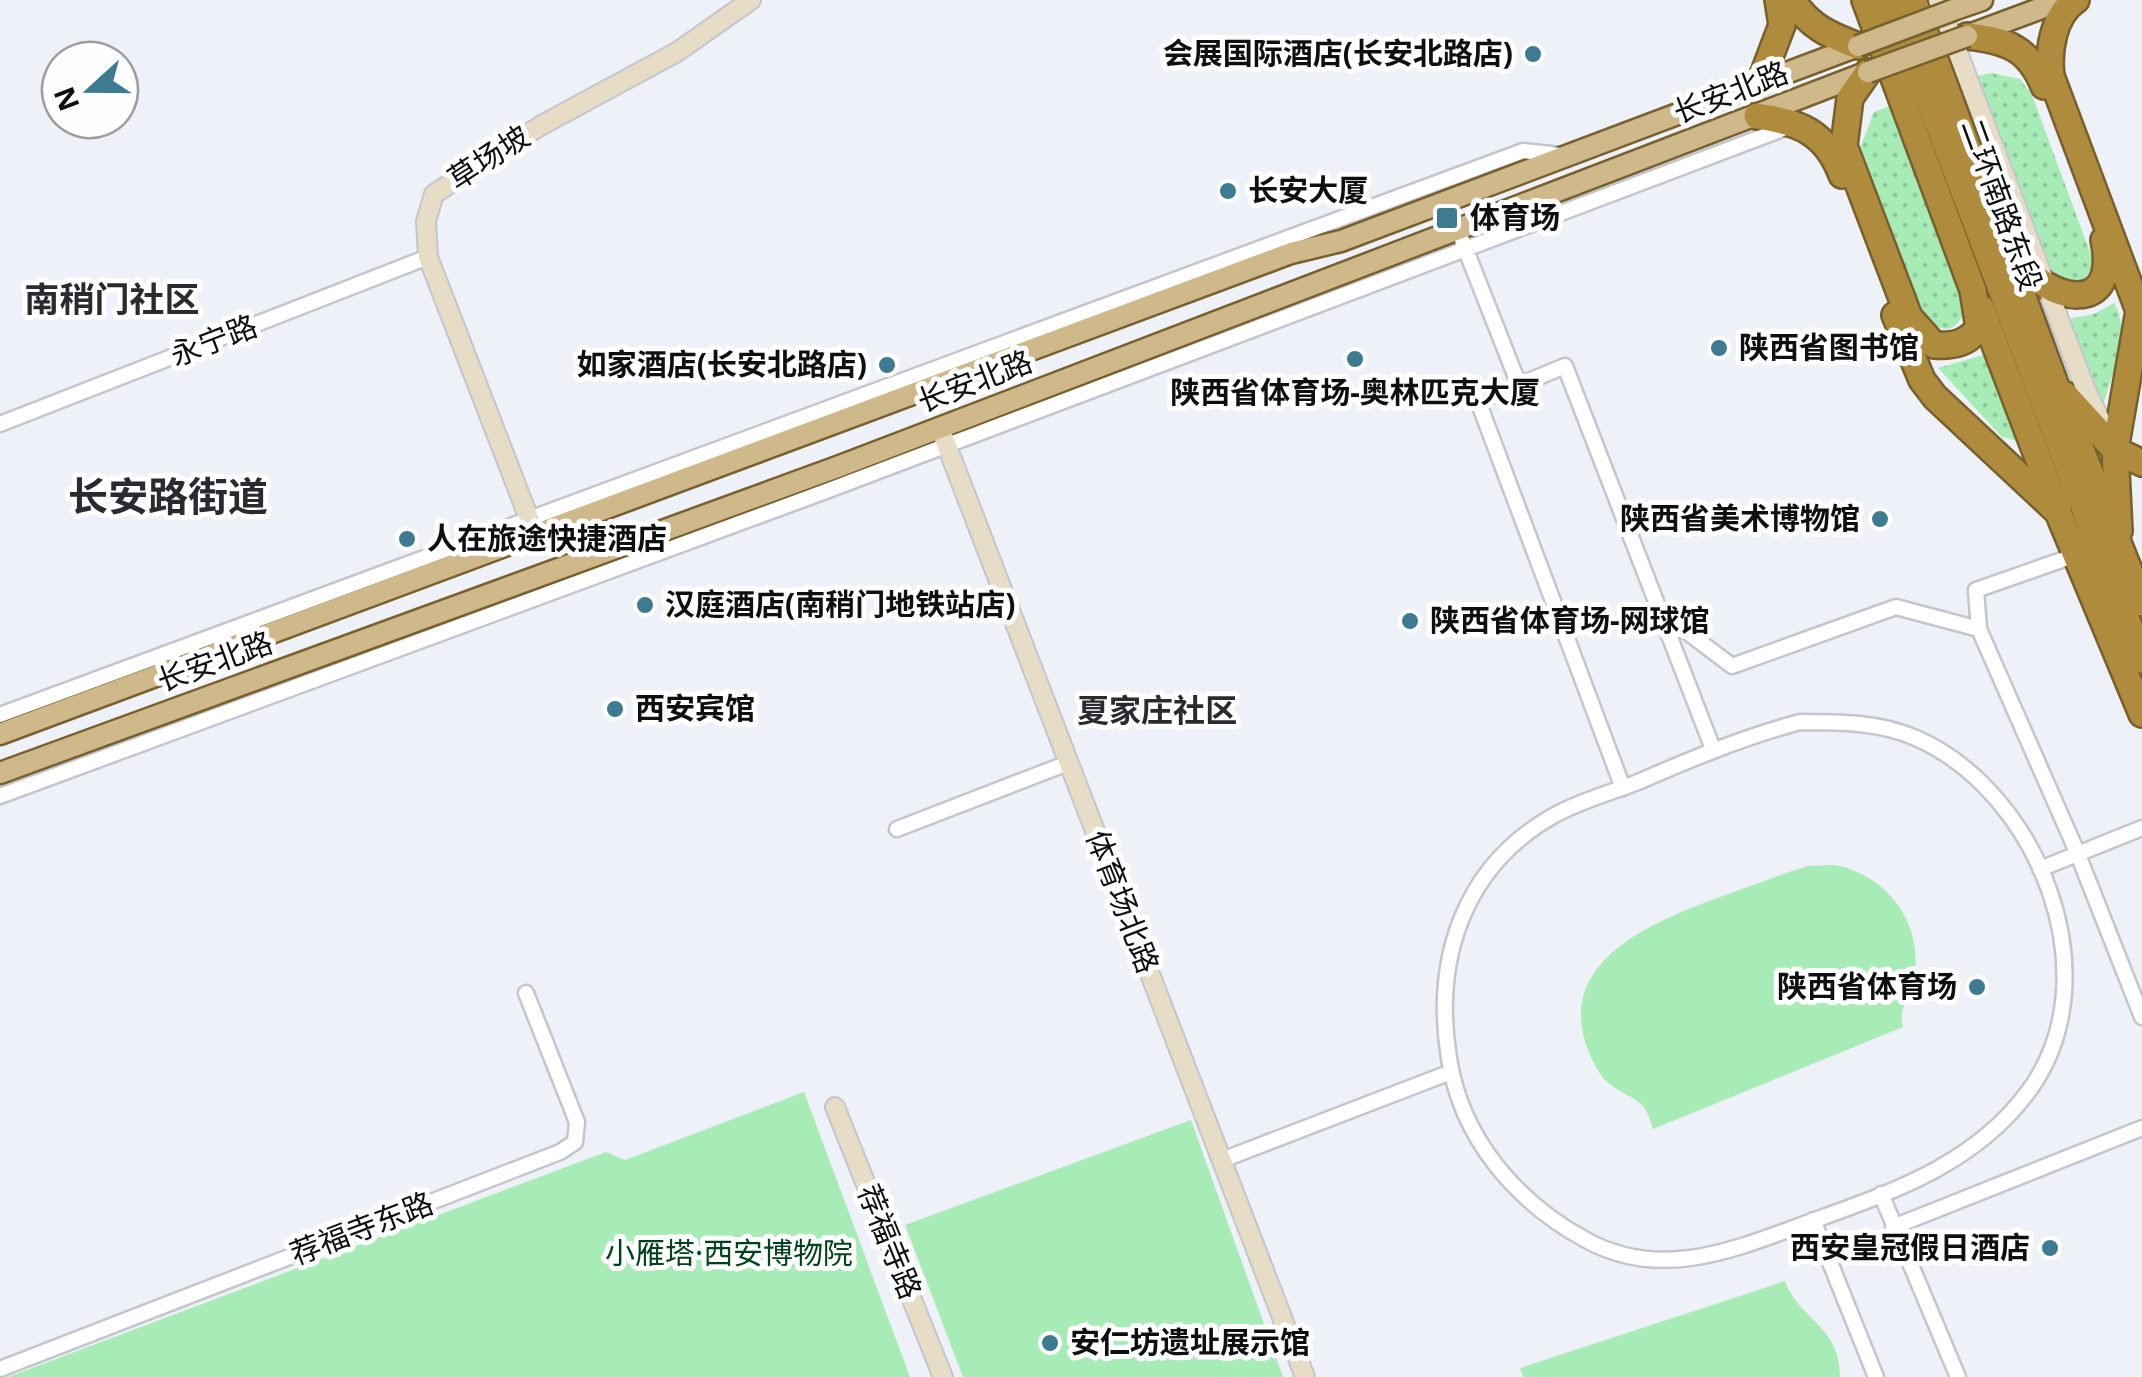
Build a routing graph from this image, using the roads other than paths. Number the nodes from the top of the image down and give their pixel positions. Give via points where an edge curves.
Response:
1 (751, 0) edge
2 (1778, 0) edge
3 (1792, 0) edge
4 (1865, 0) edge
5 (1891, 0) edge
6 (1913, 0) edge
7 (1982, 0) edge
8 (2063, 0) edge
9 (2076, 0) edge
10 (1953, 3) edge
11 (1967, 36) junction
12 (1858, 46) junction
13 (1868, 72) junction
14 (1760, 83) junction
15 (1757, 116) junction
16 (1798, 123) junction
17 (1997, 228) junction
18 (1461, 238) junction
19 (428, 257) junction
20 (2047, 289) junction
21 (1973, 290) junction
22 (2140, 315) edge
23 (1519, 384) junction
24 (2055, 384) junction
25 (0, 424) edge
26 (2052, 432) junction
27 (943, 436) junction
28 (2116, 450) junction
29 (2142, 463) edge
30 (2058, 512) junction
31 (532, 525) junction
32 (2120, 551) junction
33 (2076, 555) junction
34 (2142, 603) edge
35 (1979, 629) junction
36 (1670, 632) junction
37 (2142, 660) edge
38 (2142, 714) edge
39 (0, 715) edge
40 (0, 734) edge
41 (1714, 750) junction
42 (1068, 763) junction
43 (0, 773) edge
44 (1623, 788) junction
45 (0, 796) edge
46 (897, 828) dead end
47 (2142, 828) edge
48 (2076, 852) junction
49 (2040, 869) junction
50 (526, 993) dead end
51 (2142, 1017) edge
52 (1451, 1072) junction
53 (835, 1107) dead end
54 (2142, 1128) edge
55 (1222, 1160) junction
56 (1881, 1194) junction
57 (1813, 1220) junction
58 (1893, 1226) junction
59 (0, 1369) edge
60 (944, 1377) edge
61 (1305, 1377) edge
62 (1876, 1377) edge
63 (1958, 1377) edge

1 - 19 street, 草场坡 via 691,44 540,126 434,194 426,220
2 - 14 highway via 1782,25
3 - 12 highway via 1806,20
4 - 21 highway
5 - 26 highway, 二环南路东段
6 - 17 highway, 二环南路东段
7 - 10 main road, 长安北路
8 - 11 main road, 长安北路
9 - 22 highway via 2066,7 2048,52 2051,76
10 - 12 main road, 长安北路, bridge
10 - 20 street
11 - 13 main road, 长安北路, bridge
11 - 20 highway via 1999,41 2034,61 2103,239 2108,261 2102,282 2082,294
12 - 14 main road, 长安北路
13 - 15 main road, 长安北路
13 - 21 highway via 1850,98 1844,146 1909,317 1934,345 1970,340 1979,328
14 - 31 main road, 长安北路
15 - 16 highway
15 - 18 main road, 长安北路
16 - 18 street
16 - 30 highway via 1827,145 1838,164 1922,380
17 - 20 highway
17 - 24 highway, 二环南路东段
18 - 23 street
18 - 27 main road, 长安北路
19 - 25 street, 永宁路
19 - 31 street, 草场坡
20 - 28 street
21 - 30 highway
22 - 28 highway
23 - 36 street via 1565,366
23 - 44 street via 1478,402
24 - 28 highway
24 - 32 highway, 二环南路东段
26 - 30 highway
26 - 37 highway, 二环南路东段
27 - 42 street, 体育场北路
27 - 43 main road, 长安北路
27 - 45 street
28 - 29 highway
28 - 32 highway
30 - 33 highway
31 - 39 street
31 - 40 main road, 长安北路
32 - 34 highway, 二环南路东段
33 - 35 street via 1976,590
33 - 38 highway
35 - 36 street via 1896,606 1732,666 1683,629
35 - 48 street
36 - 41 street
41 - 44 street
41 - 49 street via 1800,722 1847,722 1914,737 1984,781 2018,824
42 - 46 street
42 - 55 street, 体育场北路
44 - 52 street via 1552,816 1478,884 1455,930 1442,984
47 - 48 street
48 - 49 street
48 - 51 street
49 - 56 street via 2063,940 2063,1006 2031,1088 1970,1152
50 - 59 street, 荐福寺东路 via 577,1122 574,1142
52 - 55 street
52 - 57 street via 1466,1118 1496,1166 1557,1224 1594,1245 1646,1260 1686,1261 1718,1256
53 - 60 street, 荐福寺路
54 - 58 street
55 - 61 street, 体育场北路
56 - 57 street
56 - 58 street
57 - 62 street
58 - 63 street

